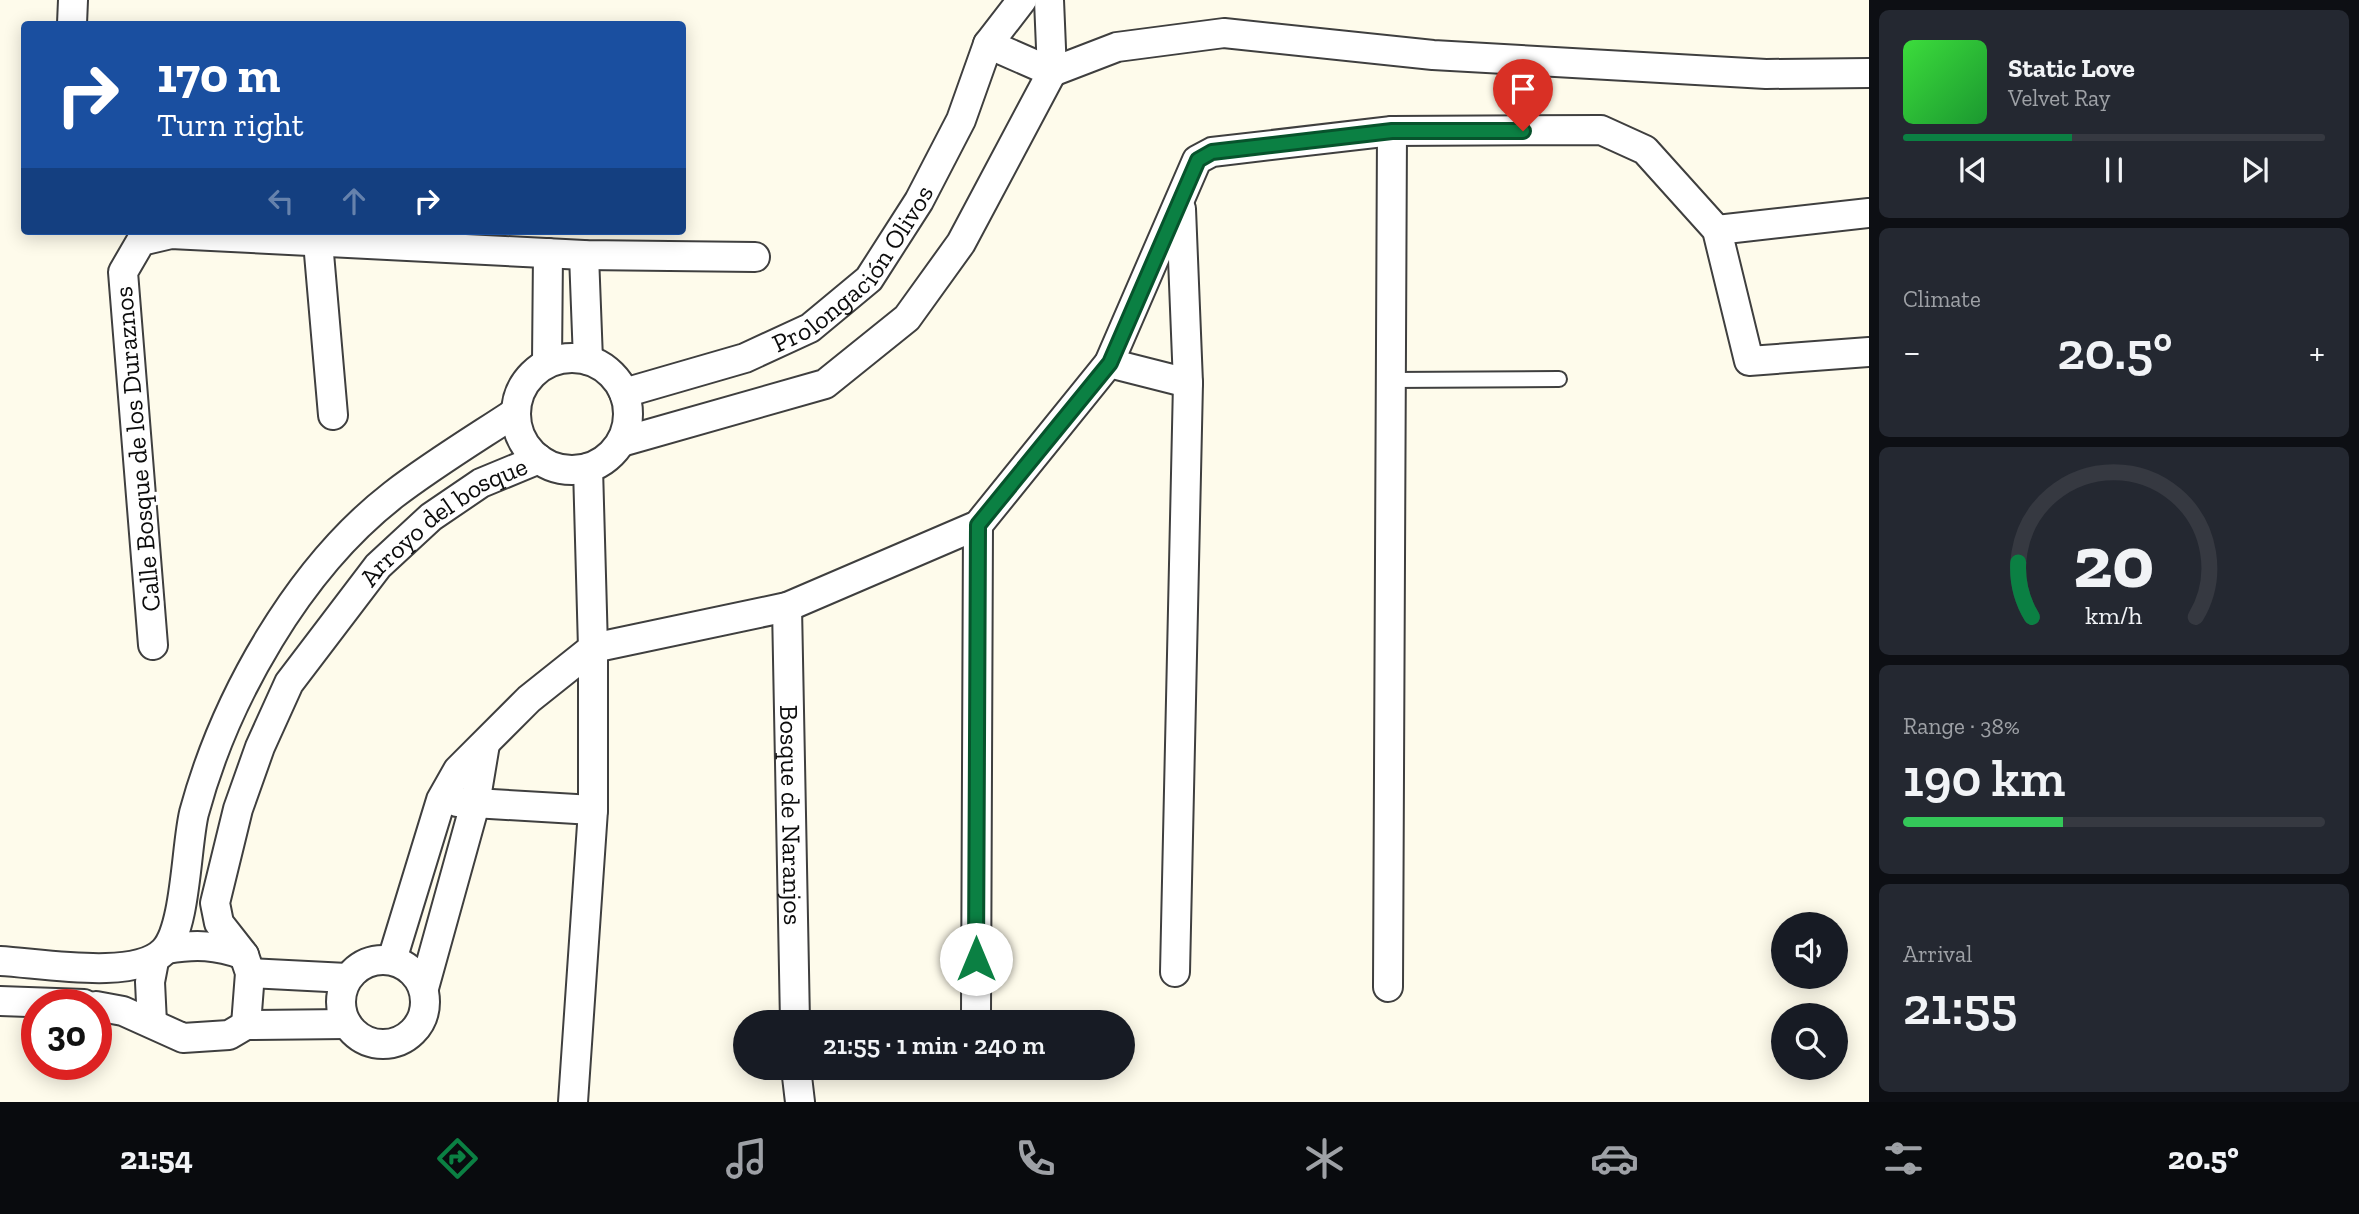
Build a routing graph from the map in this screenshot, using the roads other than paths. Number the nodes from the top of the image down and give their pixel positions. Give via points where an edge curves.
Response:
1 (73, 0) edge
2 (1022, 0) edge
3 (1049, 0) edge
4 (72, 21) edge
5 (988, 44) junction
6 (1052, 72) junction
7 (1869, 73) edge
8 (1392, 131) junction
9 (1181, 203) junction
10 (1869, 213) edge
11 (1717, 230) junction
12 (167, 235) edge
13 (189, 235) edge
14 (318, 242) junction
15 (548, 253) junction
16 (584, 255) junction
17 (755, 257) dead end
18 (1869, 352) edge
19 (588, 360) junction
20 (547, 363) junction
21 (1110, 363) junction
22 (1559, 379) dead end
23 (1391, 380) junction
24 (1188, 383) junction
25 (625, 393) junction
26 (516, 412) junction
27 (333, 415) dead end
28 (621, 442) junction
29 (539, 459) junction
30 (588, 468) junction
31 (978, 525) junction
32 (787, 607) junction
33 (153, 645) dead end
34 (593, 648) junction
35 (485, 744) junction
36 (441, 800) junction
37 (475, 804) junction
38 (593, 810) junction
39 (160, 955) junction
40 (392, 960) junction
41 (0, 961) edge
42 (247, 964) junction
43 (1175, 972) dead end
44 (347, 978) junction
45 (424, 988) junction
46 (1388, 988) dead end
47 (0, 1001) edge
48 (21, 1002) edge
49 (112, 1009) edge
50 (795, 1010) edge
51 (976, 1010) edge
52 (152, 1023) junction
53 (346, 1024) junction
54 (246, 1025) junction
55 (797, 1080) edge
56 (573, 1102) edge
57 (800, 1102) edge

1 - 4 street
2 - 5 street, Prolongación Olivos
3 - 6 street
5 - 6 street
5 - 25 street, Prolongación Olivos via 961,120 919,201 869,279 810,328 746,358
6 - 7 street via 1117,47 1224,33 1446,56 1766,74
6 - 28 street via 961,243 907,318 825,384
8 - 9 street via 1212,152 1198,160
8 - 11 street via 1601,130 1645,150
8 - 23 street
9 - 21 street
9 - 24 street
10 - 11 street
11 - 18 street via 1749,361
12 - 33 street, Calle Bosque de los Duraznos via 141,241 123,272
13 - 14 street, Calle Bosque de los Duraznos
14 - 15 street, Calle Bosque de los Duraznos
14 - 27 street
15 - 16 street, Calle Bosque de los Duraznos
15 - 20 street
16 - 17 street, Calle Bosque de los Duraznos
16 - 19 street
19 - 20 street via 567,358
19 - 25 street via 603,367
20 - 26 street via 531,375 520,392
21 - 24 street
21 - 31 street
22 - 23 lane
23 - 46 street
24 - 43 street
25 - 28 street via 628,418
26 - 29 street via 521,438
26 - 39 street, Arroyo del bosque via 392,496 351,534 316,574 258,656 194,814 180,910
28 - 30 street via 612,454
29 - 30 street, Arroyo del bosque via 554,467
29 - 42 street, Arroyo del bosque via 481,484 431,517 378,566 289,683 238,809 215,903 219,923
30 - 34 street
31 - 32 street
31 - 51 street
32 - 34 street
32 - 50 street, Bosque de Naranjos
34 - 35 street via 529,699
34 - 38 street
35 - 36 street via 458,770
35 - 37 street
36 - 37 street
36 - 40 street
37 - 38 street
37 - 45 street
38 - 56 street
39 - 41 street via 126,968
39 - 42 street via 216,945
39 - 52 street via 150,982
40 - 44 street via 367,962
40 - 45 street via 417,975
42 - 44 street
42 - 54 street
44 - 53 street via 341,993
45 - 53 street via 424,1015 412,1032 395,1043 367,1041
47 - 48 street
49 - 52 street
52 - 54 street via 183,1038 229,1035
53 - 54 street
55 - 57 street

